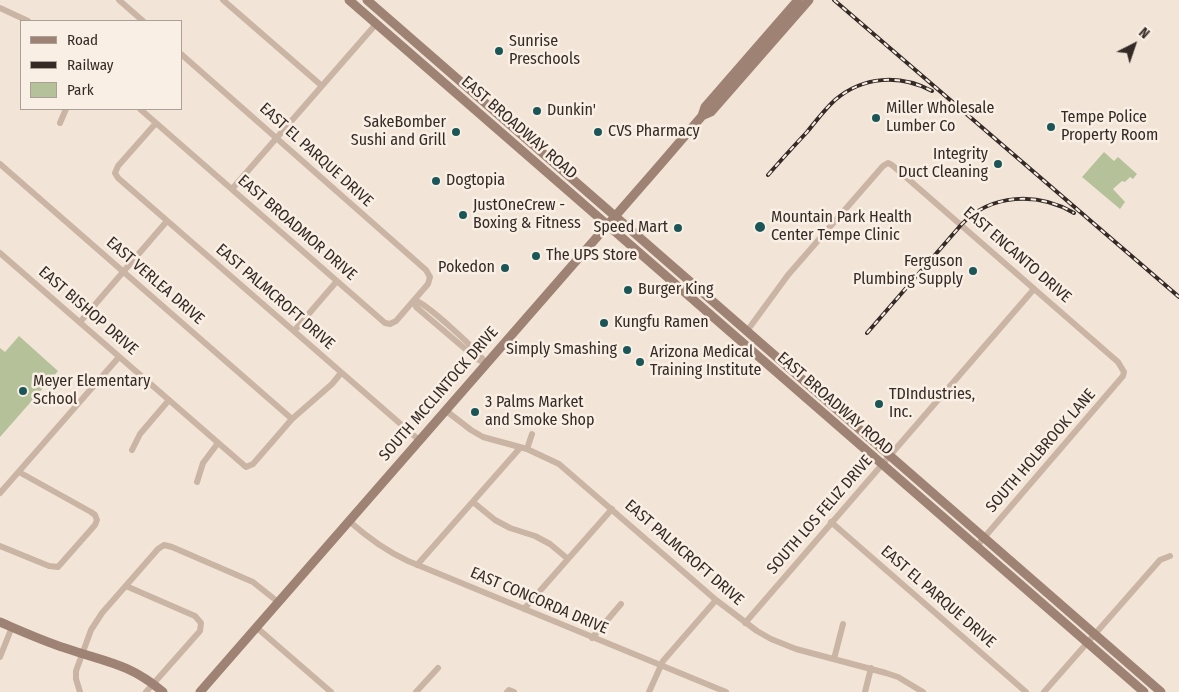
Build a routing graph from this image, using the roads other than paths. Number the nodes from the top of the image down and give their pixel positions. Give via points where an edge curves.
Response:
1 (119, 0) edge
2 (223, 0) edge
3 (349, 0) edge
4 (367, 0) edge
5 (798, 0) edge
6 (808, 0) edge
7 (0, 8) edge
8 (384, 15) junction
9 (26, 20) edge
10 (142, 20) edge
11 (376, 24) junction
12 (182, 55) edge
13 (322, 86) junction
14 (66, 110) edge
15 (141, 110) edge
16 (497, 113) junction
17 (702, 116) junction
18 (489, 122) junction
19 (60, 123) dead end
20 (156, 123) junction
21 (276, 139) junction
22 (0, 164) edge
23 (232, 190) junction
24 (616, 216) junction
25 (167, 221) junction
26 (608, 226) junction
27 (0, 253) edge
28 (124, 272) junction
29 (430, 277) joint
30 (337, 281) junction
31 (1034, 289) junction
32 (414, 300) junction
33 (697, 304) junction
34 (722, 309) junction
35 (80, 322) junction
36 (294, 331) junction
37 (747, 331) junction
38 (742, 343) junction
39 (119, 357) junction
40 (486, 364) junction
41 (1124, 372) joint
42 (342, 373) junction
43 (169, 400) junction
44 (445, 410) junction
45 (292, 419) junction
46 (532, 434) dead end
47 (419, 440) junction
48 (218, 443) junction
49 (520, 448) junction
50 (527, 449) junction
51 (132, 450) dead end
52 (890, 456) junction
53 (882, 464) junction
54 (19, 472) junction
55 (197, 482) dead end
56 (0, 494) edge
57 (473, 502) junction
58 (612, 509) junction
59 (349, 521) junction
60 (831, 522) junction
61 (984, 538) junction
62 (0, 546) edge
63 (976, 546) junction
64 (1170, 556) dead end
65 (568, 559) junction
66 (417, 565) junction
67 (126, 586) junction
68 (716, 600) junction
69 (278, 602) junction
70 (621, 604) dead end
71 (524, 609) junction
72 (0, 622) edge
73 (745, 622) junction
74 (843, 624) dead end
75 (12, 627) junction
76 (256, 627) junction
77 (1095, 635) junction
78 (592, 638) junction
79 (1088, 644) junction
80 (82, 654) junction
81 (0, 657) edge
82 (834, 659) junction
83 (660, 666) junction
84 (438, 668) dead end
85 (871, 668) junction
86 (153, 684) junction
87 (80, 692) edge
88 (146, 692) edge
89 (163, 692) edge
90 (200, 692) edge
91 (331, 692) edge
92 (416, 692) edge
93 (649, 692) edge
94 (726, 692) edge
95 (865, 692) edge
96 (923, 692) edge
97 (1026, 692) edge
98 (1044, 692) edge
99 (1144, 692) edge
100 (1161, 692) edge

1 - 10 street
2 - 13 street
3 - 11 main road, EAST BROADWAY ROAD
4 - 8 main road, EAST BROADWAY ROAD
5 - 17 main road, SOUTH MCCLINTOCK DRIVE via 705,107
6 - 17 main road, SOUTH MCCLINTOCK DRIVE via 711,112
7 - 9 street
8 - 11 main road
8 - 16 main road, EAST BROADWAY ROAD
11 - 13 street
11 - 18 main road, EAST BROADWAY ROAD
12 - 21 street, EAST EL PARQUE DRIVE
13 - 21 street
14 - 19 street
15 - 20 street, EAST BROADMOR DRIVE
16 - 18 main road
16 - 24 main road, EAST BROADWAY ROAD
17 - 24 main road, SOUTH MCCLINTOCK DRIVE
18 - 26 main road, EAST BROADWAY ROAD
20 - 23 street, EAST BROADMOR DRIVE
20 - 25 street, EAST PALMCROFT DRIVE via 115,173
21 - 23 street
21 - 29 street, EAST EL PARQUE DRIVE via 426,270
22 - 28 street, EAST VERLEA DRIVE
23 - 30 street, EAST BROADMOR DRIVE
24 - 26 main road, SOUTH MCCLINTOCK DRIVE
24 - 34 main road, EAST BROADWAY ROAD
25 - 28 street
25 - 36 street, EAST PALMCROFT DRIVE
26 - 33 main road, EAST BROADWAY ROAD
26 - 40 main road, SOUTH MCCLINTOCK DRIVE
27 - 35 street, EAST BISHOP DRIVE
28 - 35 street
28 - 45 street, EAST VERLEA DRIVE
29 - 32 street, EAST BROADMOR DRIVE
30 - 32 street, EAST BROADMOR DRIVE via 388,324 394,322
30 - 36 street
31 - 37 street, EAST ENCANTO DRIVE via 888,164 788,275
31 - 41 street, EAST ENCANTO DRIVE via 1118,362
31 - 52 street, SOUTH LOS FELIZ DRIVE
32 - 40 street via 416,307
33 - 34 main road via 704,302
33 - 38 main road, EAST BROADWAY ROAD
34 - 37 main road, EAST BROADWAY ROAD
35 - 39 street, EAST BISHOP DRIVE
36 - 42 street, EAST PALMCROFT DRIVE
37 - 38 main road
37 - 52 main road, EAST BROADWAY ROAD
38 - 53 main road, EAST BROADWAY ROAD
39 - 43 street, EAST BISHOP DRIVE
39 - 54 street
40 - 44 main road, SOUTH MCCLINTOCK DRIVE
41 - 61 street, SOUTH HOLBROOK LANE via 1124,376
42 - 45 street
42 - 47 street, EAST PALMCROFT DRIVE
43 - 48 street, EAST BISHOP DRIVE
43 - 51 street via 140,434
44 - 47 main road, SOUTH MCCLINTOCK DRIVE
44 - 49 street, EAST PALMCROFT DRIVE via 483,437
45 - 48 street, EAST BISHOP DRIVE via 248,467
46 - 50 street
47 - 59 main road, SOUTH MCCLINTOCK DRIVE
48 - 55 street via 203,463
49 - 50 street, EAST PALMCROFT DRIVE
49 - 57 street
50 - 58 street, EAST PALMCROFT DRIVE via 559,464
52 - 53 street, SOUTH LOS FELIZ DRIVE
52 - 61 main road, EAST BROADWAY ROAD
53 - 60 street, SOUTH LOS FELIZ DRIVE
53 - 63 main road, EAST BROADWAY ROAD
54 - 56 street
54 - 62 street via 97,518 95,525 55,568
57 - 65 street via 496,520 543,540
57 - 66 street
58 - 65 street
58 - 68 street, EAST PALMCROFT DRIVE
59 - 66 street, EAST CONCORDA DRIVE via 385,550
59 - 69 main road, SOUTH MCCLINTOCK DRIVE
60 - 73 street, SOUTH LOS FELIZ DRIVE
60 - 97 street, EAST EL PARQUE DRIVE
61 - 63 street, SOUTH HOLBROOK LANE
61 - 77 main road, EAST BROADWAY ROAD
63 - 79 main road, EAST BROADWAY ROAD
64 - 77 street via 1160,560
65 - 71 street
66 - 71 street, EAST CONCORDA DRIVE
67 - 69 street via 164,545 246,579
67 - 80 street via 102,613
67 - 86 street via 195,616 201,623 200,631
68 - 73 street, EAST PALMCROFT DRIVE
68 - 83 street
69 - 76 main road, SOUTH MCCLINTOCK DRIVE
70 - 78 street
71 - 78 street, EAST CONCORDA DRIVE
72 - 75 main road
73 - 82 street, EAST PALMCROFT DRIVE via 771,639
74 - 82 street
75 - 80 main road
75 - 81 street
76 - 90 main road, SOUTH MCCLINTOCK DRIVE
76 - 91 street
77 - 79 street
77 - 100 main road, EAST BROADWAY ROAD
78 - 83 street, EAST CONCORDA DRIVE
79 - 98 street
79 - 99 main road, EAST BROADWAY ROAD
80 - 86 main road via 127,668
80 - 87 street via 76,675
82 - 85 street, EAST PALMCROFT DRIVE
83 - 93 street
83 - 94 street, EAST CONCORDA DRIVE
84 - 92 street
85 - 95 street
85 - 96 street, EAST PALMCROFT DRIVE via 898,677
86 - 88 street
86 - 89 main road

